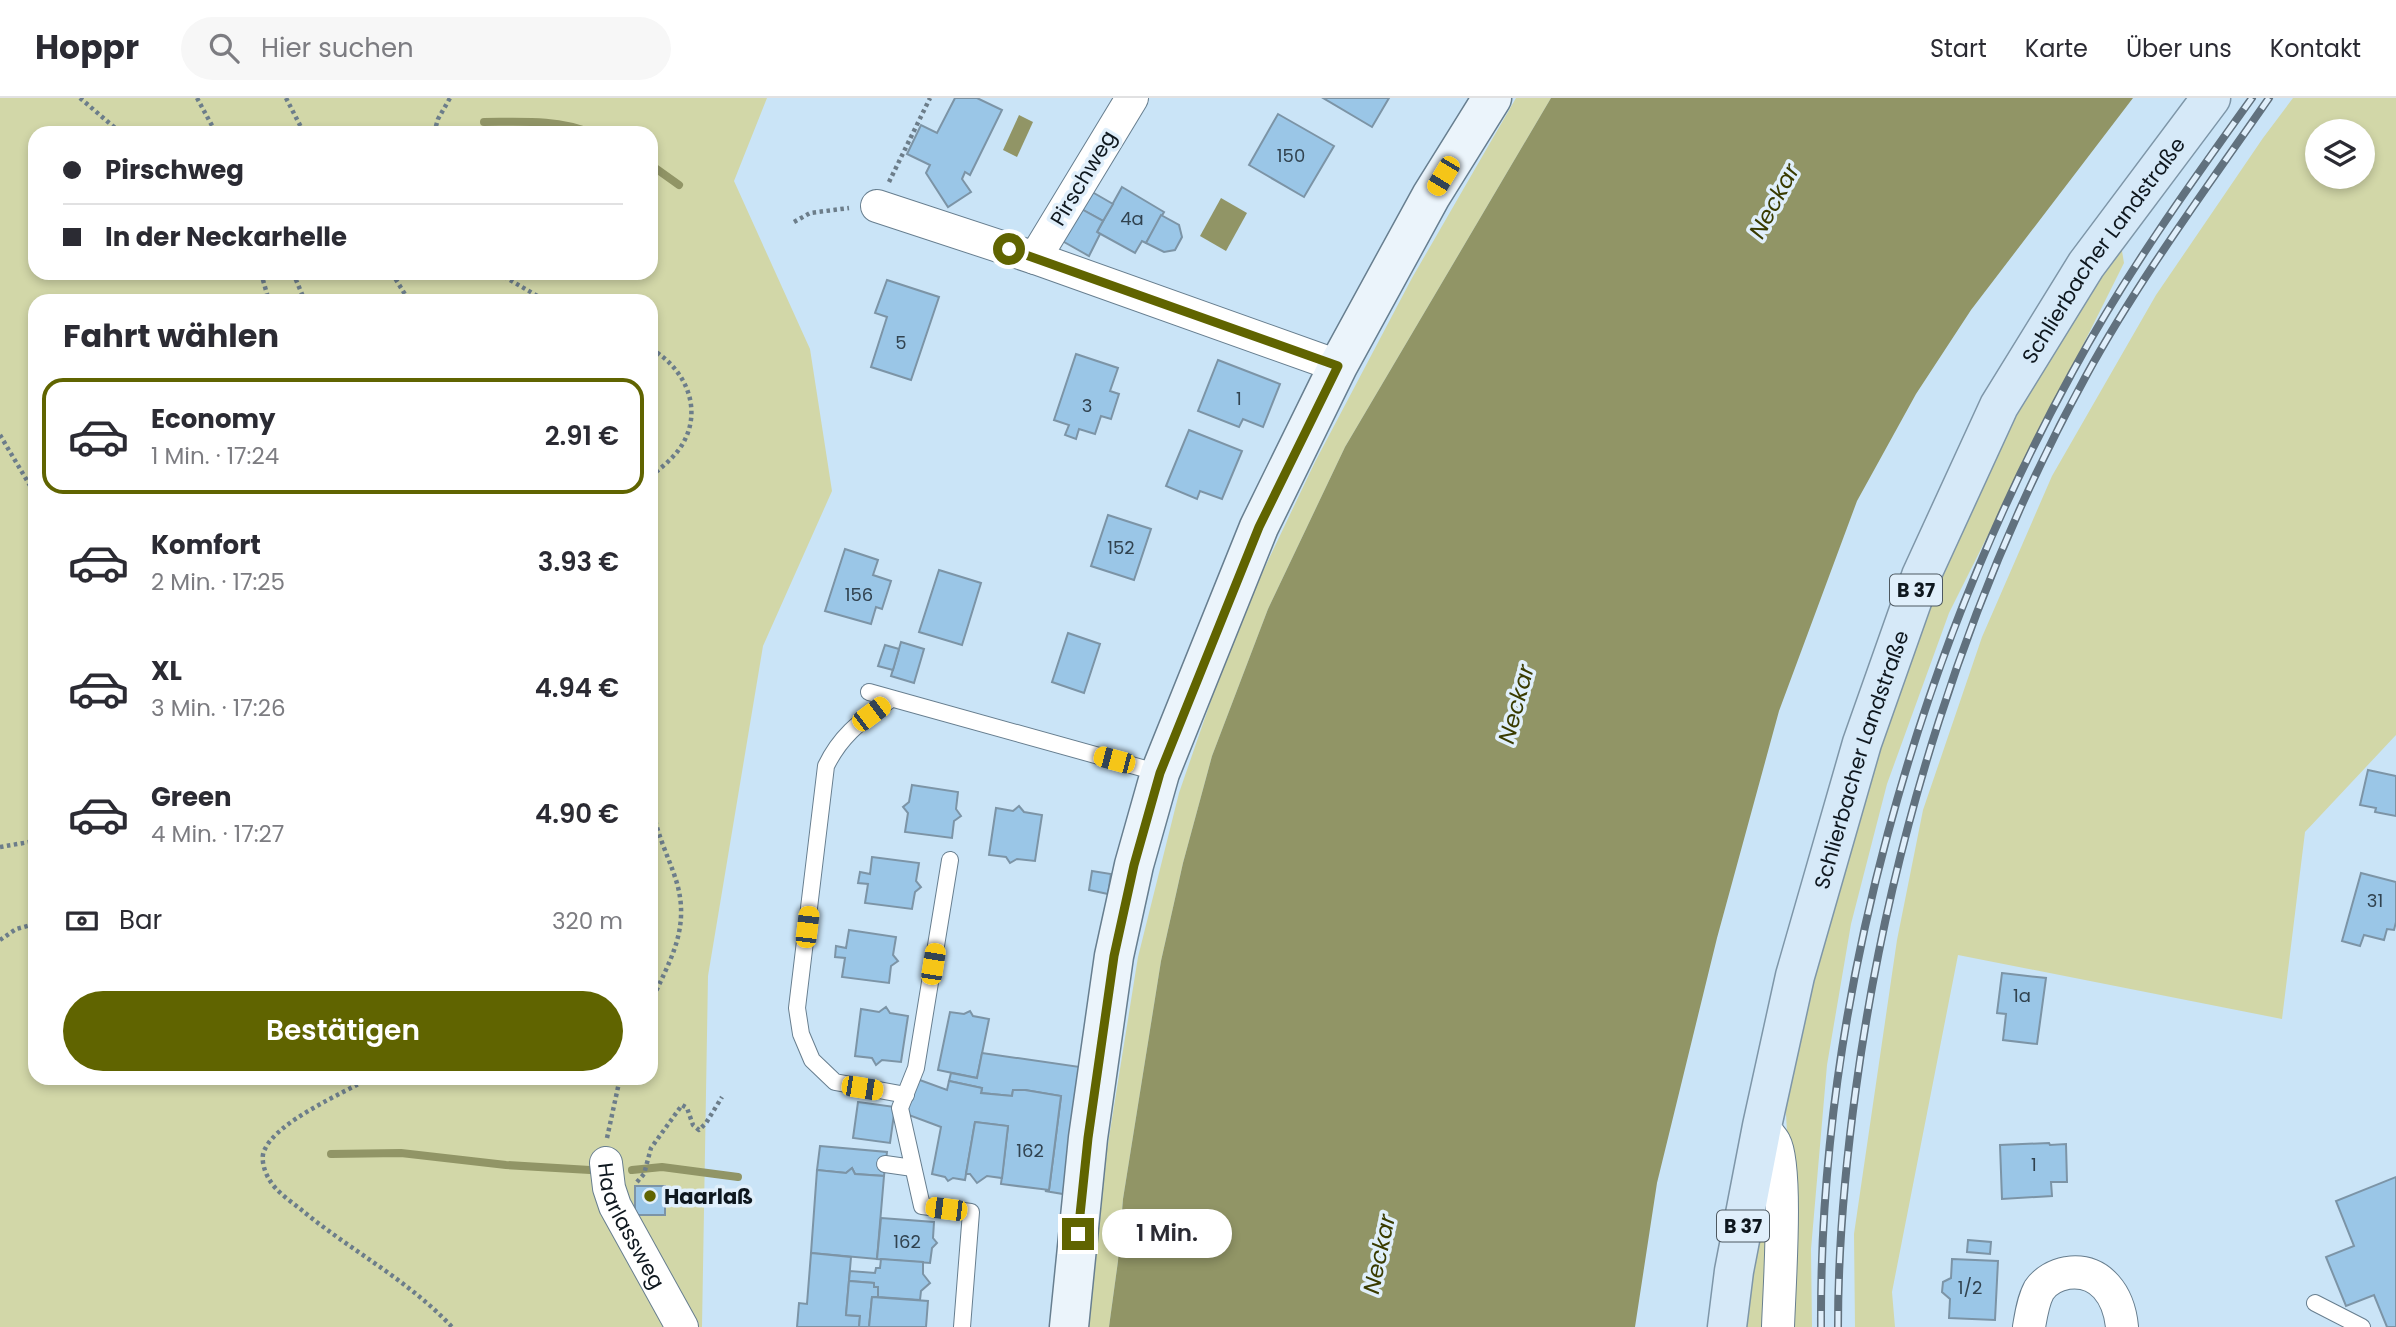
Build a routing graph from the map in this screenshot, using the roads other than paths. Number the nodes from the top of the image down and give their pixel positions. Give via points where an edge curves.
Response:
1 (1132, 98) edge
2 (1492, 98) edge
3 (2211, 98) edge
4 (882, 196) road end
5 (1035, 257) junction
6 (1338, 366) junction
7 (869, 692) dead end
8 (891, 699) junction
9 (1160, 773) junction
10 (950, 860) dead end
11 (906, 1095) junction
12 (1762, 1126) junction
13 (606, 1163) road end
14 (886, 1164) dead end
15 (914, 1168) junction
16 (2315, 1303) dead end
17 (682, 1327) edge
18 (962, 1327) edge
19 (1069, 1327) edge
20 (1727, 1327) edge
21 (1778, 1327) edge
22 (2029, 1327) edge
23 (2122, 1327) edge
24 (2362, 1327) edge

1 - 5 street, Pirschweg
2 - 6 main road via 1431,196
3 - 12 main road, Schlierbacher Landstraße / B 37 via 2086,265 1998,407 1921,576 1858,756 1795,976
4 - 5 street
5 - 6 street
6 - 9 main road via 1259,527
7 - 8 lane
8 - 9 lane
8 - 11 lane via 851,729 826,766 797,1008 812,1060 835,1082
9 - 19 main road via 1114,956 1088,1138
10 - 11 lane via 916,1068
11 - 15 lane via 900,1108
12 - 20 main road, Schlierbacher Landstraße / B 37
12 - 21 street via 1777,1144 1780,1166
13 - 17 street, Haarlassweg via 615,1206
14 - 15 lane
15 - 18 lane via 922,1206 971,1212
16 - 24 lane
22 - 23 street via 2035,1299 2044,1284 2075,1273 2091,1275 2105,1284 2117,1304

